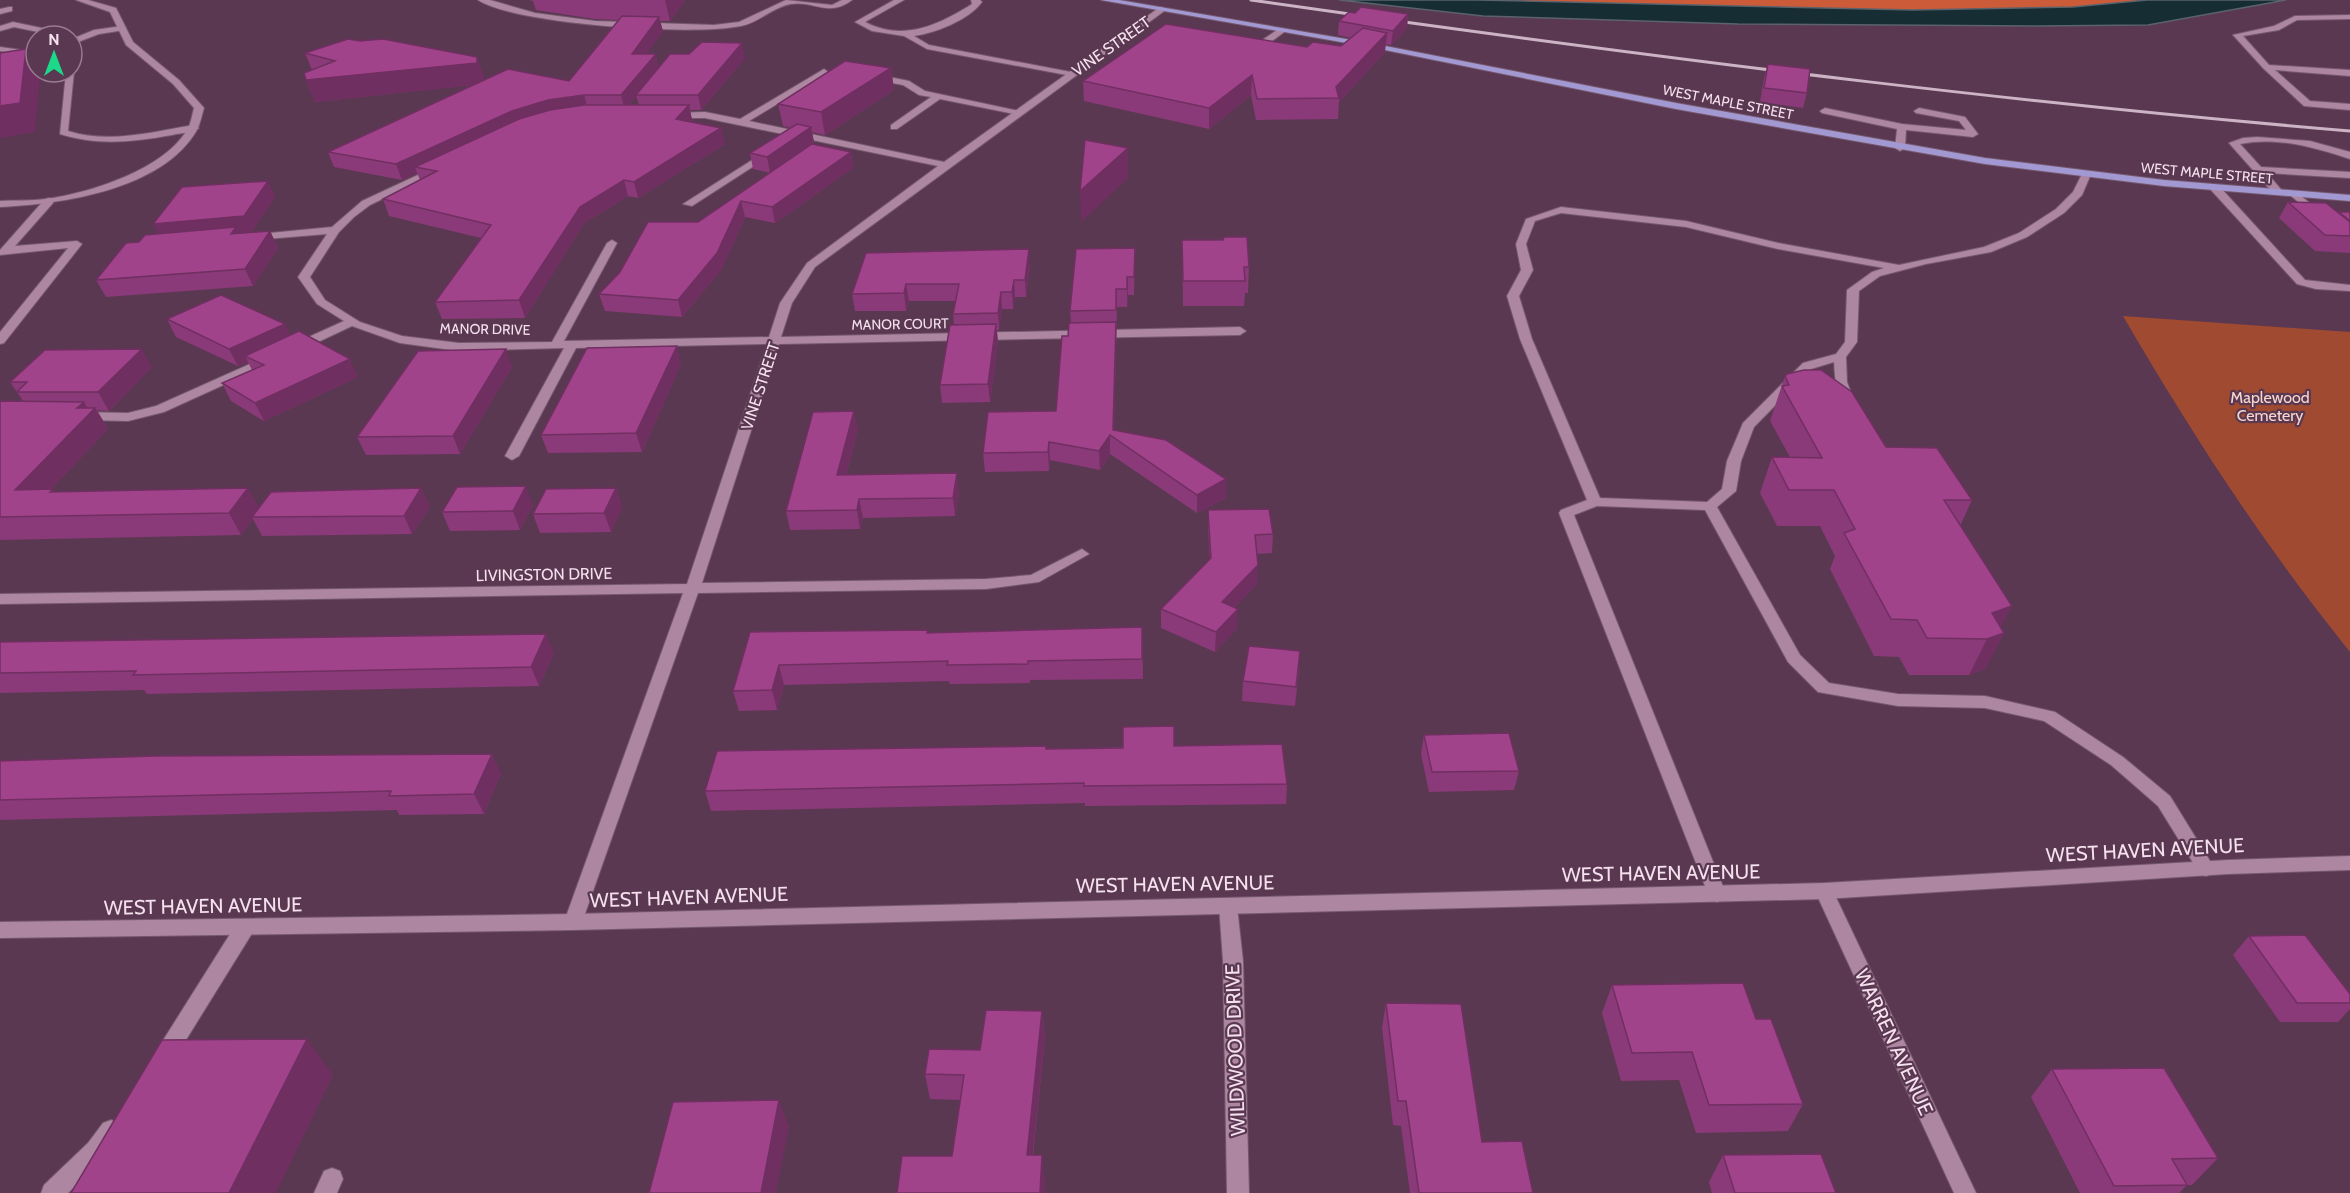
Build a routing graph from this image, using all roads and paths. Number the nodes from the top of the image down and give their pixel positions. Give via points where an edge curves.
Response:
1 (80, 0) edge
2 (482, 0) edge
3 (792, 0) edge
4 (848, 0) edge
5 (900, 0) edge
6 (975, 0) edge
7 (1106, 0) edge
8 (0, 7) edge
9 (1163, 9) junction
10 (0, 12) edge
11 (2350, 17) edge
12 (24, 27) edge
13 (122, 28) junction
14 (0, 29) edge
15 (1283, 30) junction
16 (907, 35) junction
17 (84, 37) edge
18 (1247, 45) edge
19 (1258, 47) junction
20 (0, 49) edge
21 (1270, 49) edge
22 (24, 54) edge
23 (2267, 67) junction
24 (1072, 73) junction
25 (2350, 73) edge
26 (835, 74) edge
27 (865, 75) edge
28 (69, 84) edge
29 (939, 96) junction
30 (2350, 107) edge
31 (1825, 111) dead end
32 (1919, 111) dead end
33 (1019, 112) junction
34 (656, 115) edge
35 (741, 122) junction
36 (894, 127) dead end
37 (1902, 127) junction
38 (194, 128) junction
39 (798, 134) junction
40 (788, 140) edge
41 (778, 147) edge
42 (1900, 147) junction
43 (2350, 156) edge
44 (447, 164) edge
45 (945, 165) junction
46 (2258, 170) junction
47 (2086, 174) junction
48 (2350, 175) edge
49 (2215, 188) junction
50 (2278, 193) junction
51 (2295, 194) junction
52 (2350, 198) edge
53 (49, 201) junction
54 (0, 204) edge
55 (688, 204) dead end
56 (335, 230) junction
57 (239, 239) edge
58 (2350, 241) edge
59 (612, 243) dead end
60 (3, 253) edge
61 (1900, 268) junction
62 (2350, 288) edge
63 (352, 322) junction
64 (1240, 332) dead end
65 (0, 340) edge
66 (775, 341) junction
67 (572, 344) junction
68 (556, 345) junction
69 (1840, 357) junction
70 (1852, 411) edge
71 (70, 416) edge
72 (512, 456) dead end
73 (1595, 502) junction
74 (1710, 506) junction
75 (1082, 554) dead end
76 (693, 590) junction
77 (0, 599) edge
78 (2350, 863) edge
79 (2206, 868) junction
80 (1824, 891) junction
81 (1717, 894) junction
82 (1228, 906) junction
83 (573, 922) junction
84 (244, 929) junction
85 (0, 930) edge
86 (155, 1071) edge
87 (122, 1115) edge
88 (52, 1193) edge
89 (1239, 1193) edge
90 (1965, 1193) edge

1 - 13 street via 112,10
2 - 3 street via 534,15 594,23 714,27 741,24
3 - 4 street via 833,7
5 - 16 street via 859,22
6 - 16 street via 975,6 939,28
7 - 9 main road, WEST MAPLE STREET
8 - 10 street via 9,9
9 - 15 main road, WEST MAPLE STREET
9 - 24 street, VINE STREET
11 - 23 street via 2295,18 2276,28 2237,35
12 - 14 street via 13,24
13 - 17 street
13 - 38 street via 129,43 176,82 199,108
15 - 19 street
15 - 42 main road, WEST MAPLE STREET
16 - 24 street via 927,47
18 - 19 street
19 - 21 street
20 - 22 street
23 - 25 street
23 - 30 street via 2307,104
24 - 33 street, VINE STREET
26 - 35 street via 824,72
27 - 29 street via 906,83 922,93
28 - 38 street via 63,132 75,137 115,138
29 - 33 street
29 - 36 street
31 - 37 street
32 - 37 street via 1962,119 1973,134
33 - 45 street, VINE STREET
34 - 35 street via 705,116
35 - 39 street
37 - 42 street
38 - 53 street via 186,142 158,165 102,187
39 - 40 street
39 - 45 street
41 - 55 street
42 - 47 main road, WEST MAPLE STREET
43 - 46 street via 2322,145 2249,140 2234,143
44 - 56 street, MANOR DRIVE via 366,203
45 - 66 street, VINE STREET via 811,266 786,303
46 - 48 street
46 - 50 street
47 - 49 main road, WEST MAPLE STREET
47 - 61 street via 2078,193 2060,212 2023,235 1987,250
49 - 50 main road, WEST MAPLE STREET
49 - 62 street via 2301,282
50 - 51 main road, WEST MAPLE STREET
51 - 52 main road, WEST MAPLE STREET
51 - 58 street
53 - 54 street
53 - 60 street
56 - 57 street
56 - 63 street, MANOR DRIVE via 304,277 321,302
59 - 68 street
60 - 65 street via 77,243
61 - 69 street via 1876,274 1853,290 1851,342
61 - 73 street via 1778,246 1686,224 1561,210 1531,219 1521,243 1527,270 1513,296 1526,339
63 - 68 street, MANOR DRIVE via 400,339 459,346
63 - 71 street via 160,410 128,417
64 - 66 street, MANOR COURT
66 - 67 street, MANOR DRIVE
66 - 76 street, VINE STREET
67 - 68 street, MANOR DRIVE
67 - 72 street
69 - 70 street via 1841,382
69 - 74 street via 1807,366 1761,411 1748,426 1737,452 1729,491
73 - 74 street
73 - 81 street via 1566,513
74 - 79 street via 1794,658 1824,688 1898,700 1985,702 2049,717 2117,761 2164,801
75 - 76 street, LIVINGSTON DRIVE via 1034,579 986,584
76 - 77 street, LIVINGSTON DRIVE
76 - 83 street, VINE STREET
78 - 79 street, WEST HAVEN AVENUE
79 - 80 street, WEST HAVEN AVENUE
80 - 81 street, WEST HAVEN AVENUE
80 - 90 street, WARREN AVENUE
81 - 82 street, WEST HAVEN AVENUE
82 - 83 street, WEST HAVEN AVENUE
82 - 89 street, WILDWOOD DRIVE
83 - 84 street, WEST HAVEN AVENUE
84 - 85 street, WEST HAVEN AVENUE
84 - 86 street
87 - 88 street via 96,1150

